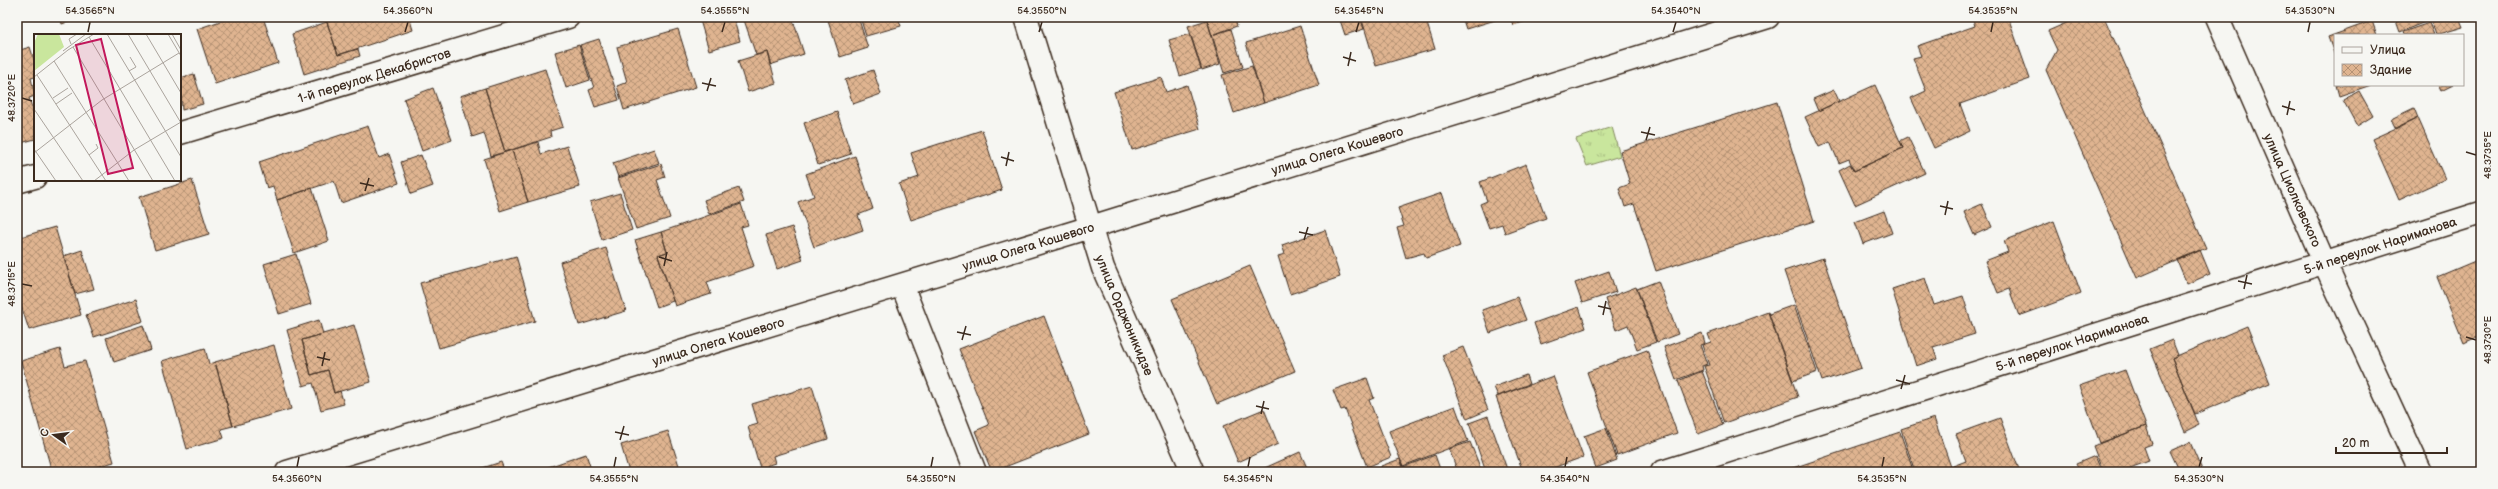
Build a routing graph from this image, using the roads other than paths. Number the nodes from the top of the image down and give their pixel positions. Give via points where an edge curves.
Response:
1 (568, 17) edge
2 (1026, 17) edge
3 (1768, 17) edge
4 (2217, 17) edge
5 (181, 133) edge
6 (34, 177) edge
7 (17, 182) edge
8 (2481, 213) edge
9 (1091, 227) junction
10 (2324, 262) junction
11 (902, 285) junction
12 (287, 472) edge
13 (975, 472) edge
14 (1193, 472) edge
15 (1662, 472) edge
16 (2420, 472) edge

1 - 5 street, 1-й переулок Декабристов
2 - 9 street, улица Орджоникидзе
3 - 9 street, улица Олега Кошевого
4 - 10 street, улица Циолковского
6 - 7 street
8 - 10 street, 5-й переулок Нариманова
9 - 11 street, улица Олега Кошевого
9 - 14 street, улица Орджоникидзе via 1103,268
10 - 15 street, 5-й переулок Нариманова
10 - 16 street, улица Циолковского
11 - 12 street, улица Олега Кошевого
11 - 13 street

